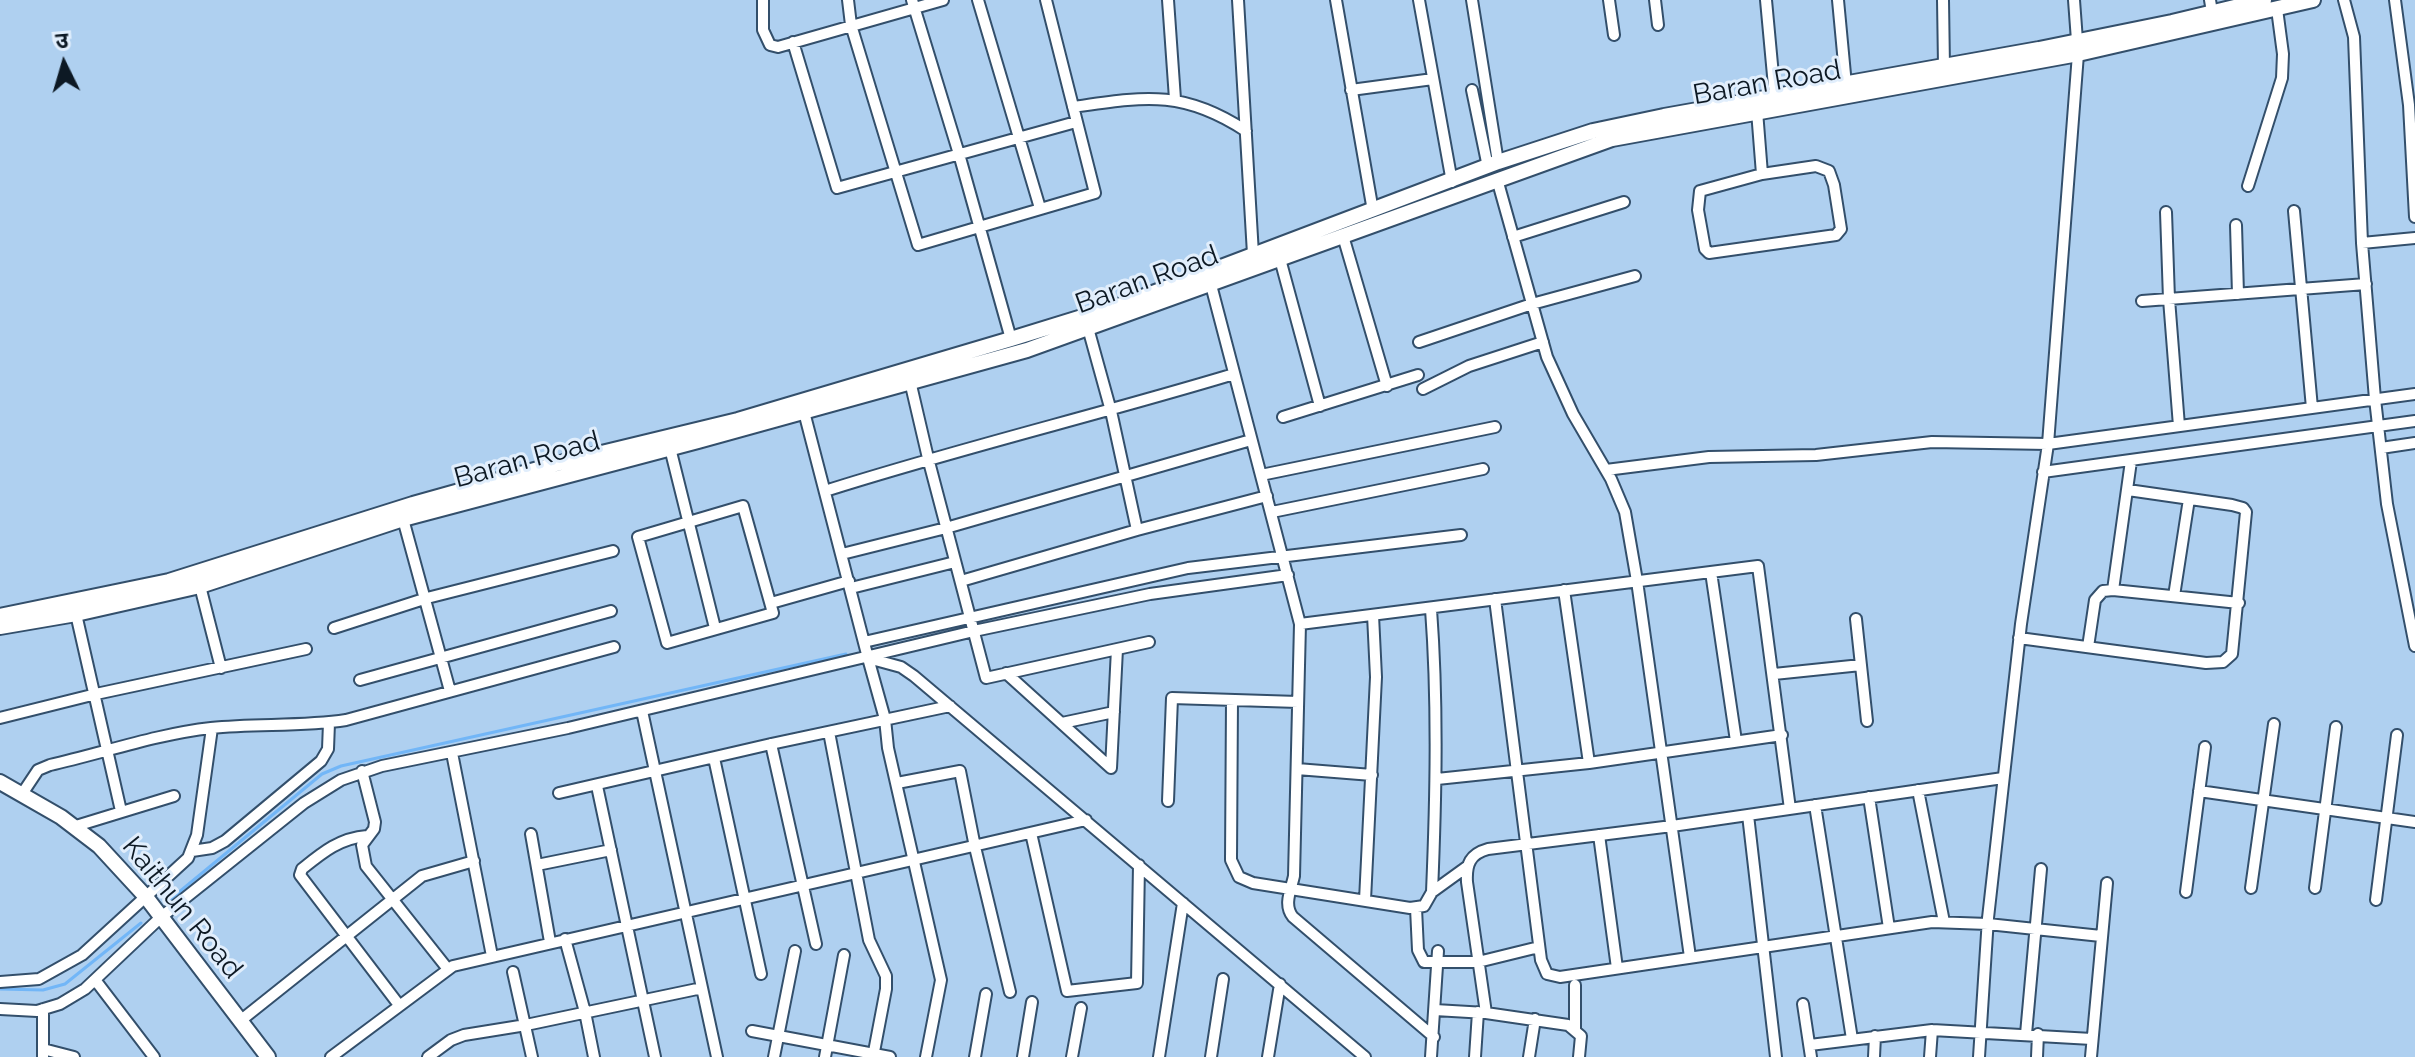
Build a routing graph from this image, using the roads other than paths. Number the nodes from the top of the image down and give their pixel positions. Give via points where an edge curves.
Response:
1 (763, 0) edge
2 (848, 0) edge
3 (943, 0) edge
4 (978, 0) edge
5 (1046, 0) edge
6 (1168, 0) edge
7 (1238, 0) edge
8 (1336, 0) edge
9 (1419, 0) edge
10 (1472, 0) edge
11 (1609, 0) edge
12 (1655, 0) edge
13 (1766, 0) edge
14 (1838, 0) edge
15 (1943, 0) edge
16 (2074, 0) edge
17 (2264, 0) edge
18 (2313, 0) edge
19 (2344, 0) edge
20 (2395, 0) edge
21 (912, 4) edge
22 (2211, 6) edge
23 (2277, 9) junction
24 (851, 25) junction
25 (1658, 25) dead end
26 (1614, 35) dead end
27 (793, 42) junction
28 (2078, 47) junction
29 (1944, 66) junction
30 (1433, 79) junction
31 (1846, 85) junction
32 (1351, 90) junction
33 (1472, 90) dead end
34 (1775, 97) junction
35 (1175, 99) junction
36 (1073, 107) junction
37 (1757, 111) junction
38 (1076, 122) junction
39 (1246, 131) junction
40 (1019, 136) junction
41 (959, 154) junction
42 (1495, 169) junction
43 (896, 171) junction
44 (1762, 174) junction
45 (1452, 182) junction
46 (2248, 186) dead end
47 (1624, 202) dead end
48 (1040, 208) junction
49 (1373, 211) junction
50 (2294, 211) dead end
51 (2166, 212) dead end
52 (2415, 217) edge
53 (2236, 225) dead end
54 (979, 226) junction
55 (1343, 236) junction
56 (1513, 237) junction
57 (2415, 238) edge
58 (2362, 243) junction
59 (1253, 254) junction
60 (1280, 259) junction
61 (1635, 276) dead end
62 (2366, 284) junction
63 (1211, 285) junction
64 (2302, 289) junction
65 (2238, 294) junction
66 (2169, 299) junction
67 (2142, 301) dead end
68 (1532, 304) junction
69 (1088, 328) junction
70 (1011, 339) junction
71 (1419, 342) dead end
72 (1543, 342) junction
73 (1234, 374) junction
74 (1418, 375) dead end
75 (910, 381) junction
76 (1387, 386) junction
77 (1423, 389) dead end
78 (2415, 394) edge
79 (2375, 399) junction
80 (802, 406) junction
81 (1320, 406) junction
82 (2312, 408) junction
83 (1111, 411) junction
84 (1283, 417) dead end
85 (2415, 421) edge
86 (2179, 426) junction
87 (2378, 426) junction
88 (1495, 427) dead end
89 (1251, 440) junction
90 (2415, 443) edge
91 (2048, 444) junction
92 (670, 448) junction
93 (2381, 448) junction
94 (928, 458) junction
95 (2131, 461) junction
96 (1483, 469) dead end
97 (1606, 470) junction
98 (2043, 472) junction
99 (1261, 475) junction
100 (1127, 478) junction
101 (2128, 490) junction
102 (825, 491) junction
103 (1267, 496) junction
104 (2189, 499) junction
105 (1272, 512) junction
106 (403, 519) junction
107 (689, 521) junction
108 (946, 528) junction
109 (1137, 530) junction
110 (1461, 535) dead end
111 (298, 546) junction
112 (613, 551) dead end
113 (842, 554) junction
114 (1283, 556) junction
115 (955, 562) junction
116 (1711, 572) junction
117 (1288, 575) junction
118 (961, 581) junction
119 (1637, 581) junction
120 (850, 585) junction
121 (200, 586) junction
122 (1564, 590) junction
123 (2113, 590) junction
124 (2174, 596) junction
125 (427, 598) junction
126 (1495, 599) junction
127 (771, 603) junction
128 (2239, 603) junction
129 (1431, 609) junction
130 (611, 611) dead end
131 (76, 614) junction
132 (1373, 615) junction
133 (0, 616) edge
134 (971, 617) junction
135 (1856, 619) dead end
136 (1300, 624) junction
137 (0, 627) edge
138 (334, 628) dead end
139 (715, 628) junction
140 (974, 631) junction
141 (2019, 638) junction
142 (864, 642) junction
143 (1149, 642) dead end
144 (2415, 646) edge
145 (614, 647) dead end
146 (2088, 647) junction
147 (306, 649) dead end
148 (1117, 649) junction
149 (442, 657) junction
150 (868, 658) junction
151 (1861, 665) junction
152 (221, 668) junction
153 (1006, 673) junction
154 (1774, 674) junction
155 (360, 680) dead end
156 (450, 691) junction
157 (96, 694) junction
158 (1232, 700) junction
159 (1298, 702) junction
160 (950, 706) junction
161 (642, 711) junction
162 (1114, 712) junction
163 (0, 718) edge
164 (885, 719) junction
165 (1867, 721) dead end
166 (329, 723) junction
167 (1062, 723) junction
168 (2274, 724) dead end
169 (2336, 727) dead end
170 (212, 728) junction
171 (829, 732) junction
172 (1782, 735) junction
173 (2397, 735) dead end
174 (1736, 741) junction
175 (771, 744) junction
176 (2205, 747) dead end
177 (109, 750) junction
178 (1660, 751) junction
179 (452, 753) junction
180 (714, 758) junction
181 (1589, 763) junction
182 (1297, 769) junction
183 (362, 771) junction
184 (655, 772) junction
185 (1515, 772) junction
186 (1372, 775) junction
187 (2003, 778) junction
188 (1437, 779) junction
189 (0, 782) edge
190 (897, 783) junction
191 (597, 786) junction
192 (1918, 790) junction
193 (2199, 791) junction
194 (559, 793) dead end
195 (22, 794) junction
196 (174, 796) dead end
197 (1869, 797) junction
198 (1168, 801) dead end
199 (2265, 801) junction
200 (1815, 805) junction
201 (1790, 809) junction
202 (2325, 809) junction
203 (121, 811) junction
204 (1748, 815) junction
205 (2386, 818) junction
206 (1086, 820) junction
207 (2415, 822) edge
208 (76, 826) junction
209 (1672, 826) junction
210 (1031, 833) junction
211 (531, 834) dead end
212 (1599, 835) junction
213 (367, 836) junction
214 (1525, 845) junction
215 (975, 847) junction
216 (611, 850) junction
217 (192, 851) junction
218 (474, 861) junction
219 (915, 861) junction
220 (537, 865) junction
221 (1139, 865) junction
222 (1468, 866) junction
223 (2041, 869) dead end
224 (856, 873) junction
225 (2107, 883) dead end
226 (802, 885) junction
227 (1291, 888) junction
228 (2251, 888) dead end
229 (2315, 888) dead end
230 (1432, 892) junction
231 (2186, 892) dead end
232 (146, 897) junction
233 (745, 898) junction
234 (390, 899) junction
235 (1365, 900) junction
236 (2376, 900) dead end
237 (1183, 903) junction
238 (1416, 908) junction
239 (686, 912) junction
240 (160, 918) junction
241 (1944, 922) junction
242 (1988, 924) junction
243 (626, 926) junction
244 (1889, 928) junction
245 (2036, 929) junction
246 (1836, 935) junction
247 (346, 936) junction
248 (2101, 936) junction
249 (565, 939) junction
250 (550, 942) junction
251 (816, 944) dead end
252 (1764, 946) junction
253 (1539, 947) junction
254 (795, 951) dead end
255 (1438, 951) dead end
256 (844, 955) dead end
257 (492, 956) junction
258 (1690, 957) junction
259 (1478, 962) junction
260 (1437, 963) junction
261 (447, 968) junction
262 (1617, 968) junction
263 (513, 972) dead end
264 (761, 974) dead end
265 (1223, 979) dead end
266 (96, 981) junction
267 (0, 982) edge
268 (1280, 984) junction
269 (1575, 985) dead end
270 (702, 988) junction
271 (1010, 992) dead end
272 (986, 994) dead end
273 (644, 1000) junction
274 (1032, 1002) dead end
275 (1803, 1004) dead end
276 (399, 1005) junction
277 (1081, 1008) dead end
278 (0, 1009) edge
279 (43, 1009) junction
280 (1435, 1010) junction
281 (585, 1012) junction
282 (1482, 1012) junction
283 (1535, 1019) junction
284 (240, 1021) junction
285 (526, 1025) junction
286 (1575, 1029) junction
287 (1932, 1030) junction
288 (752, 1031) dead end
289 (1981, 1032) junction
290 (2032, 1034) junction
291 (779, 1036) junction
292 (1875, 1036) junction
293 (1434, 1037) junction
294 (1852, 1039) junction
295 (2092, 1039) junction
296 (827, 1045) junction
297 (1810, 1051) edge
298 (43, 1053) edge
299 (874, 1056) edge
300 (74, 1057) edge
301 (154, 1057) edge
302 (268, 1057) edge
303 (331, 1057) edge
304 (428, 1057) edge
305 (532, 1057) edge
306 (594, 1057) edge
307 (655, 1057) edge
308 (717, 1057) edge
309 (774, 1057) edge
310 (825, 1057) edge
311 (890, 1057) edge
312 (926, 1057) edge
313 (975, 1057) edge
314 (1023, 1057) edge
315 (1072, 1057) edge
316 (1159, 1057) edge
317 (1211, 1057) edge
318 (1268, 1057) edge
319 (1365, 1057) edge
320 (1431, 1057) edge
321 (1475, 1057) edge
322 (1529, 1057) edge
323 (1579, 1057) edge
324 (1776, 1057) edge
325 (1874, 1057) edge
326 (1930, 1057) edge
327 (1979, 1057) edge
328 (2037, 1057) edge
329 (2091, 1057) edge

1 - 27 street via 763,30 770,45
2 - 24 street
3 - 21 street
4 - 40 street
5 - 36 street
6 - 35 street
7 - 39 street
8 - 32 street
9 - 30 street
10 - 42 street
11 - 26 street
12 - 25 street
13 - 34 street
14 - 31 street
15 - 29 street
16 - 28 street
17 - 22 main road, Baran Road
18 - 23 main road, Baran Road
19 - 58 street via 2354,37
20 - 52 street via 2409,105
21 - 24 street
21 - 41 street
22 - 28 main road, Baran Road
23 - 28 main road, Baran Road
23 - 46 street via 2282,78
24 - 27 street
24 - 43 street
27 - 43 street via 837,188
28 - 29 main road, Baran Road
28 - 37 main road, Baran Road
28 - 91 street
29 - 31 main road, Baran Road
30 - 32 street
30 - 45 street
31 - 34 main road, Baran Road
32 - 49 street
33 - 42 street
34 - 42 main road, Baran Road via 1629,122 1551,143
35 - 36 street via 1146,97
35 - 39 street via 1217,113
36 - 38 street
37 - 42 main road, Baran Road via 1612,139
37 - 44 street
38 - 40 street
38 - 48 street via 1095,193
39 - 59 street
40 - 41 street
40 - 48 street
41 - 43 street
41 - 54 street
42 - 45 main road, Baran Road
42 - 55 main road, Baran Road
42 - 56 street
43 - 54 street via 918,245
44 - 44 street via 1816,166 1829,171 1841,229 1836,235 1709,253 1698,210 1700,191
45 - 49 main road, Baran Road
47 - 56 street
48 - 54 street
49 - 59 main road, Baran Road
50 - 64 street
51 - 66 street
53 - 65 street
54 - 70 street
55 - 60 main road, Baran Road
55 - 76 street
56 - 68 street
57 - 58 street
58 - 62 street
59 - 70 main road, Baran Road via 1121,305
60 - 63 main road, Baran Road
60 - 81 street
61 - 68 street
62 - 64 street
62 - 79 street
63 - 69 main road, Baran Road
63 - 73 street
64 - 65 street
64 - 82 street
65 - 66 street
66 - 67 street
66 - 86 street
68 - 71 street
68 - 72 street
69 - 75 main road, Baran Road
69 - 83 street
70 - 80 main road, Baran Road
72 - 77 street via 1469,366
72 - 97 street via 1573,414
73 - 83 street
73 - 89 street
74 - 76 street
75 - 80 main road, Baran Road
75 - 94 street
76 - 81 street
78 - 79 street
79 - 82 street
79 - 87 street
80 - 92 main road, Baran Road
80 - 102 street
80 - 111 main road, Baran Road via 441,496
81 - 84 street
82 - 86 street
83 - 94 street
83 - 100 street
85 - 87 street
86 - 91 street
87 - 93 street
87 - 95 street
88 - 99 street
89 - 99 street
89 - 100 street
90 - 93 street
91 - 97 street via 1932,442 1816,455 1709,457
91 - 98 street
92 - 106 main road, Baran Road
92 - 107 street
93 - 144 street
94 - 102 street
94 - 108 street
95 - 98 street
95 - 101 street
96 - 105 street
97 - 119 street via 1625,512
98 - 141 street
99 - 103 street
100 - 108 street
100 - 109 street
101 - 104 street
101 - 123 street
102 - 113 street
103 - 105 street
103 - 109 street
104 - 124 street
104 - 128 street via 2246,512
105 - 114 street
106 - 111 main road, Baran Road
106 - 125 street
107 - 127 street via 743,506
107 - 139 street
107 - 139 street via 638,537 667,643
108 - 113 street
108 - 115 street
109 - 118 street
110 - 114 street
111 - 121 main road, Baran Road
111 - 133 main road, Baran Road via 169,581
112 - 125 street
113 - 120 street
114 - 117 street
114 - 134 street via 1188,568
115 - 118 street
115 - 120 street
116 - 119 street
116 - 154 street via 1758,566
116 - 174 street
117 - 136 street
117 - 140 street via 1150,594
118 - 134 street
119 - 122 street
119 - 178 street
120 - 127 street
120 - 142 street
121 - 131 main road, Baran Road
121 - 152 street
122 - 126 street
122 - 181 street
123 - 124 street
123 - 146 street via 2095,600
124 - 128 street
125 - 138 street
125 - 149 street
126 - 129 street
126 - 185 street
127 - 139 street via 773,613
128 - 146 street via 2234,648 2223,662
129 - 132 street
129 - 188 street
130 - 149 street
131 - 137 main road, Baran Road
131 - 157 street
132 - 136 street
132 - 186 street
134 - 140 street
134 - 142 street
135 - 151 street
136 - 159 street
140 - 150 street
140 - 153 street via 986,678
141 - 146 street
141 - 187 street
142 - 150 street
143 - 148 street
145 - 156 street
147 - 152 street
148 - 153 street
148 - 162 street
149 - 155 street
149 - 156 street
150 - 160 street via 901,667
150 - 161 street
150 - 164 street
151 - 154 street
151 - 165 street
152 - 157 street
153 - 167 street
154 - 172 street
156 - 166 street
157 - 163 street
157 - 177 street
158 - 159 street
158 - 198 street via 1172,698
158 - 227 street via 1231,860 1244,879
159 - 182 street
160 - 164 street
160 - 206 street
161 - 179 street
161 - 184 street
162 - 167 street
162 - 167 street via 1111,768
164 - 171 street
164 - 190 street
166 - 170 street
166 - 217 street via 327,752 312,770 225,841
168 - 199 street
169 - 202 street
170 - 177 street
170 - 217 street
171 - 175 street
171 - 224 street
172 - 174 street
172 - 201 street
173 - 205 street
174 - 178 street
175 - 180 street
175 - 226 street
176 - 193 street
177 - 195 street via 42,768
177 - 203 street
178 - 181 street
178 - 209 street
179 - 183 street
179 - 218 street
180 - 184 street
180 - 233 street
181 - 185 street
182 - 186 street
182 - 227 street
183 - 213 street via 375,822
183 - 240 street via 317,793
184 - 191 street
184 - 239 street
185 - 188 street
185 - 214 street
186 - 235 street
187 - 192 street
187 - 242 street
188 - 230 street
189 - 195 main road, Kaithun Road
190 - 215 street via 960,771
190 - 219 street
191 - 194 street
191 - 216 street
192 - 197 street
192 - 241 street
193 - 199 street
193 - 231 street
195 - 208 main road, Kaithun Road
196 - 203 street
197 - 200 street
197 - 244 street
199 - 202 street
199 - 228 street
200 - 201 street
200 - 246 street
201 - 204 street
202 - 205 street
202 - 229 street
203 - 208 street
204 - 209 street
204 - 252 street
205 - 207 street
205 - 236 street
206 - 210 street
206 - 221 street
208 - 232 main road, Kaithun Road
209 - 212 street
209 - 258 street
210 - 215 street
210 - 221 street via 1067,991 1137,983
211 - 220 street
212 - 214 street
212 - 262 street
213 - 234 street via 362,845 366,866
213 - 247 street via 334,844 300,872
214 - 222 street via 1480,851
214 - 253 street
215 - 219 street
215 - 271 street
216 - 220 street
216 - 243 street
217 - 232 street
218 - 234 street via 427,873
218 - 257 street
219 - 224 street
219 - 312 street via 941,980
220 - 250 street
221 - 237 street
222 - 230 street
222 - 259 street
223 - 245 street
224 - 226 street
224 - 299 street via 869,940 886,976
225 - 248 street
226 - 233 street
226 - 251 street
227 - 235 street
227 - 293 street via 1287,907 1293,917
230 - 238 street via 1427,904
232 - 240 main road, Kaithun Road
232 - 267 street via 82,955 39,979
233 - 239 street
233 - 264 street
234 - 247 street
234 - 261 street
235 - 238 street
237 - 268 street
237 - 316 street
238 - 260 street via 1418,950 1424,962
239 - 243 street
239 - 270 street
240 - 266 street
240 - 284 main road, Kaithun Road
241 - 242 street
241 - 244 street
242 - 245 street
242 - 289 street
243 - 249 street
243 - 273 street
244 - 246 street
245 - 248 street
245 - 290 street
246 - 252 street
246 - 294 street
247 - 276 street
247 - 284 street
248 - 295 street
249 - 250 street
249 - 281 street
250 - 257 street
252 - 258 street
252 - 324 street
253 - 259 street
253 - 262 street via 1543,969 1551,976
254 - 291 street
255 - 260 street
256 - 296 street
257 - 261 street
258 - 262 street
259 - 260 street
259 - 282 street
260 - 280 street
261 - 276 street
263 - 285 street
265 - 317 street
266 - 279 street
266 - 301 street
268 - 318 street
268 - 319 street
269 - 286 street
270 - 273 street
270 - 308 street
272 - 313 street
273 - 281 street
273 - 307 street
274 - 314 street
275 - 297 street
276 - 303 street
277 - 315 street
278 - 279 street
279 - 298 street
280 - 282 street
280 - 293 street
281 - 285 street
281 - 306 street
282 - 283 street
282 - 321 street
283 - 286 street
283 - 322 street
284 - 302 main road, Kaithun Road
285 - 304 street via 464,1035
285 - 305 street
286 - 323 street via 1581,1036
287 - 289 street
287 - 292 street
287 - 326 street
288 - 291 street
289 - 290 street
289 - 327 street
290 - 295 street
290 - 328 street
291 - 296 street
291 - 309 street
292 - 294 street
292 - 325 street
293 - 320 street
294 - 297 street
295 - 329 street
296 - 299 street
296 - 310 street
298 - 300 street
299 - 311 street

